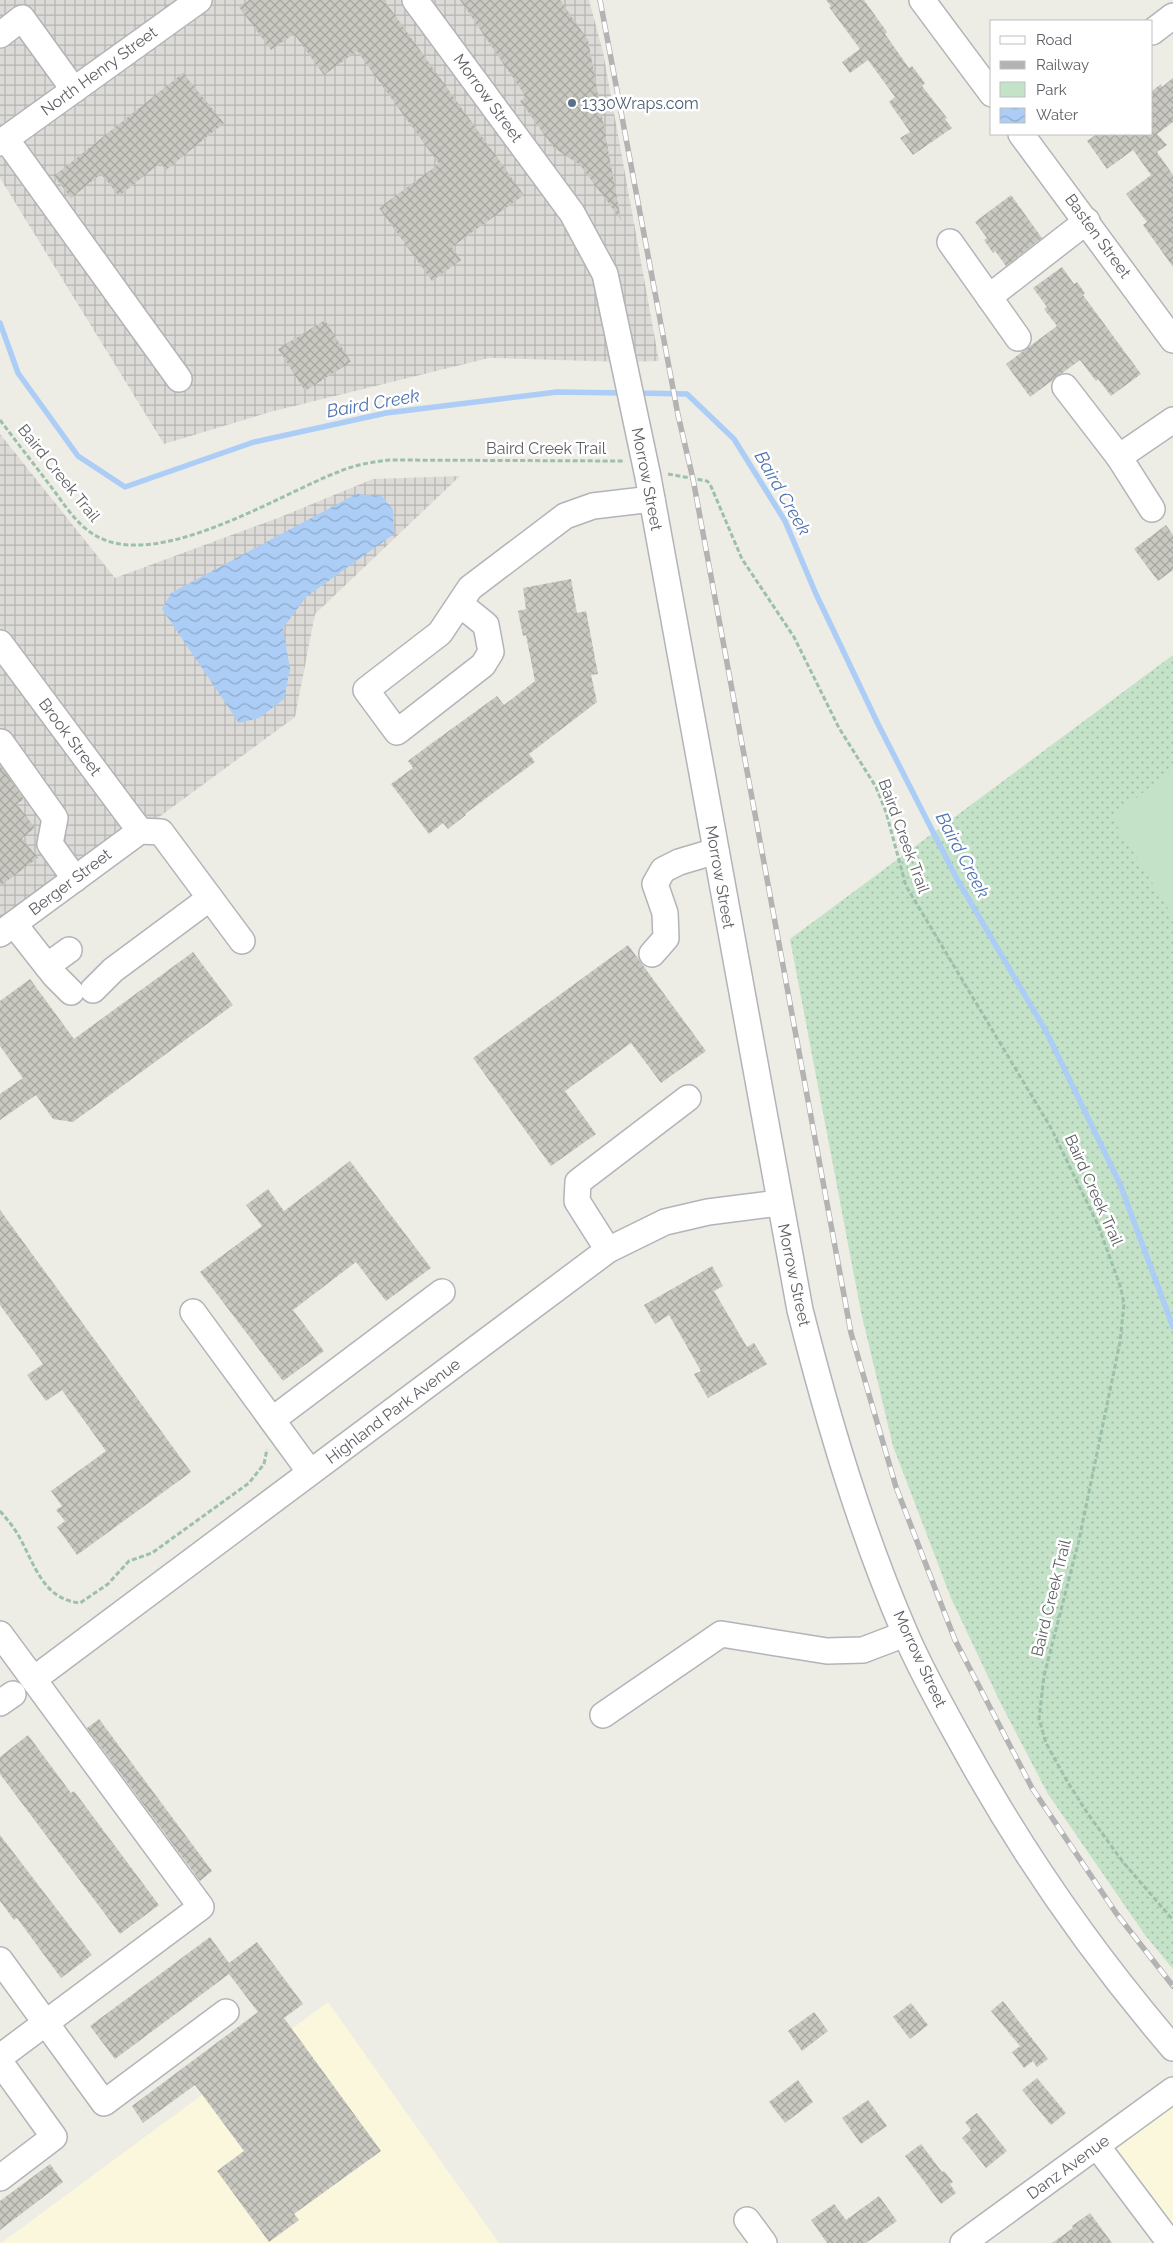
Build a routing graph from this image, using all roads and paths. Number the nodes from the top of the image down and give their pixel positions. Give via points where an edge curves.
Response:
1 (199, 0) edge
2 (415, 0) edge
3 (922, 0) edge
4 (1173, 16) edge
5 (1153, 31) edge
6 (0, 35) edge
7 (74, 90) junction
8 (990, 91) edge
9 (4, 135) edge
10 (1022, 135) edge
11 (1087, 221) junction
12 (950, 242) dead end
13 (989, 297) junction
14 (1018, 338) dead end
15 (1173, 340) edge
16 (179, 379) dead end
17 (1065, 387) dead end
18 (0, 420) edge
19 (1173, 420) edge
20 (1119, 458) junction
21 (646, 464) junction
22 (652, 499) junction
23 (1152, 509) dead end
24 (460, 604) junction
25 (0, 643) edge
26 (0, 742) edge
27 (140, 831) junction
28 (716, 851) junction
29 (75, 879) junction
30 (210, 898) junction
31 (7, 929) edge
32 (242, 941) dead end
33 (69, 950) dead end
34 (652, 954) dead end
35 (47, 966) junction
36 (688, 1098) dead end
37 (779, 1203) junction
38 (608, 1250) junction
39 (442, 1292) dead end
40 (194, 1312) dead end
41 (276, 1426) junction
42 (310, 1472) junction
43 (0, 1511) edge
44 (0, 1634) edge
45 (906, 1634) junction
46 (34, 1679) junction
47 (603, 1715) dead end
48 (1173, 1920) edge
49 (0, 1960) edge
50 (226, 2012) dead end
51 (46, 2023) junction
52 (1173, 2048) edge
53 (0, 2057) edge
54 (0, 2062) edge
55 (1173, 2090) edge
56 (1097, 2146) junction
57 (0, 2178) edge
58 (747, 2220) dead end
59 (764, 2243) edge
60 (963, 2243) edge
61 (1170, 2243) edge

1 - 7 street, North Henry Street
2 - 21 street, Morrow Street via 572,213 593,248 605,274
3 - 8 street
4 - 5 street
6 - 7 street via 22,18
7 - 9 street, North Henry Street
9 - 16 street
10 - 11 street, Basten Street
11 - 13 street
11 - 15 street, Basten Street
12 - 13 street
13 - 14 street
17 - 20 street
18 - 21 path, Baird Creek Trail via 84,527 106,542 121,544 158,543 194,535 365,463 389,460 620,460
19 - 20 street
20 - 23 street
21 - 22 street, Morrow Street
21 - 48 path, Baird Creek Trail via 664,473 707,480 710,484 742,558 794,637 839,728 876,787 906,886 1051,1128 1109,1253 1124,1304 1120,1342 1079,1540 1044,1676 1039,1719 1046,1744 1083,1805 1123,1862
22 - 24 street via 592,506 565,516 470,588
22 - 28 street, Morrow Street
24 - 24 street via 440,633 366,690 397,732 483,665 491,652 486,625
25 - 27 street, Brook Street
26 - 29 street via 55,818 50,844
27 - 29 street, Berger Street
27 - 30 street via 161,832
28 - 34 street via 663,870 655,884 665,914 666,938
28 - 37 street, Morrow Street
29 - 31 street, Berger Street
30 - 32 street
30 - 35 street via 82,991
31 - 35 street
33 - 35 street
36 - 38 street via 578,1182 577,1201
37 - 38 street, Highland Park Avenue via 708,1212 665,1222
37 - 45 street, Morrow Street via 821,1395 847,1479
38 - 42 street, Highland Park Avenue
39 - 41 street
40 - 41 street
41 - 42 street
41 - 43 path via 268,1442 264,1464 249,1483 152,1553 128,1561 108,1584 80,1603 66,1602 39,1578 16,1532
42 - 46 street, Highland Park Avenue
44 - 46 street
45 - 47 street via 863,1650 828,1651 720,1634
45 - 52 street, Morrow Street via 950,1722 1023,1849 1125,1992
46 - 51 street via 201,1907
49 - 51 street
50 - 51 street via 104,2103
51 - 53 street
54 - 57 street via 54,2138
55 - 56 street, Danz Avenue
56 - 60 street, Danz Avenue
56 - 61 street
58 - 59 street

